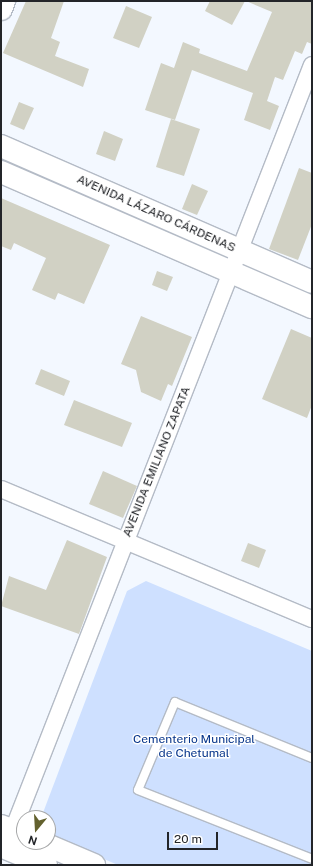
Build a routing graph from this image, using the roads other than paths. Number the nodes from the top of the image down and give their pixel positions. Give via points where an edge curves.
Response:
1 (4, 1) edge
2 (1, 9) edge
3 (312, 65) edge
4 (1, 146) edge
5 (1, 172) edge
6 (241, 251) junction
7 (232, 273) junction
8 (312, 282) edge
9 (312, 308) edge
10 (1, 489) edge
11 (127, 539) junction
12 (312, 619) edge
13 (312, 758) edge
14 (8, 840) edge
15 (56, 849) edge
16 (312, 859) edge
17 (46, 865) edge
18 (94, 865) edge

1 - 2 main road
3 - 6 street, AVENIDA EMILIANO ZAPATA
4 - 6 main road, AVENIDA LÁZARO CÁRDENAS
5 - 7 main road, AVENIDA LÁZARO CÁRDENAS
6 - 7 street, AVENIDA EMILIANO ZAPATA
6 - 8 main road, AVENIDA LÁZARO CÁRDENAS
7 - 9 main road, AVENIDA LÁZARO CÁRDENAS
7 - 11 street, AVENIDA EMILIANO ZAPATA
10 - 11 street
11 - 12 street
11 - 14 street, AVENIDA EMILIANO ZAPATA
13 - 16 lane via 175,702 138,790
14 - 17 main road
15 - 18 main road

